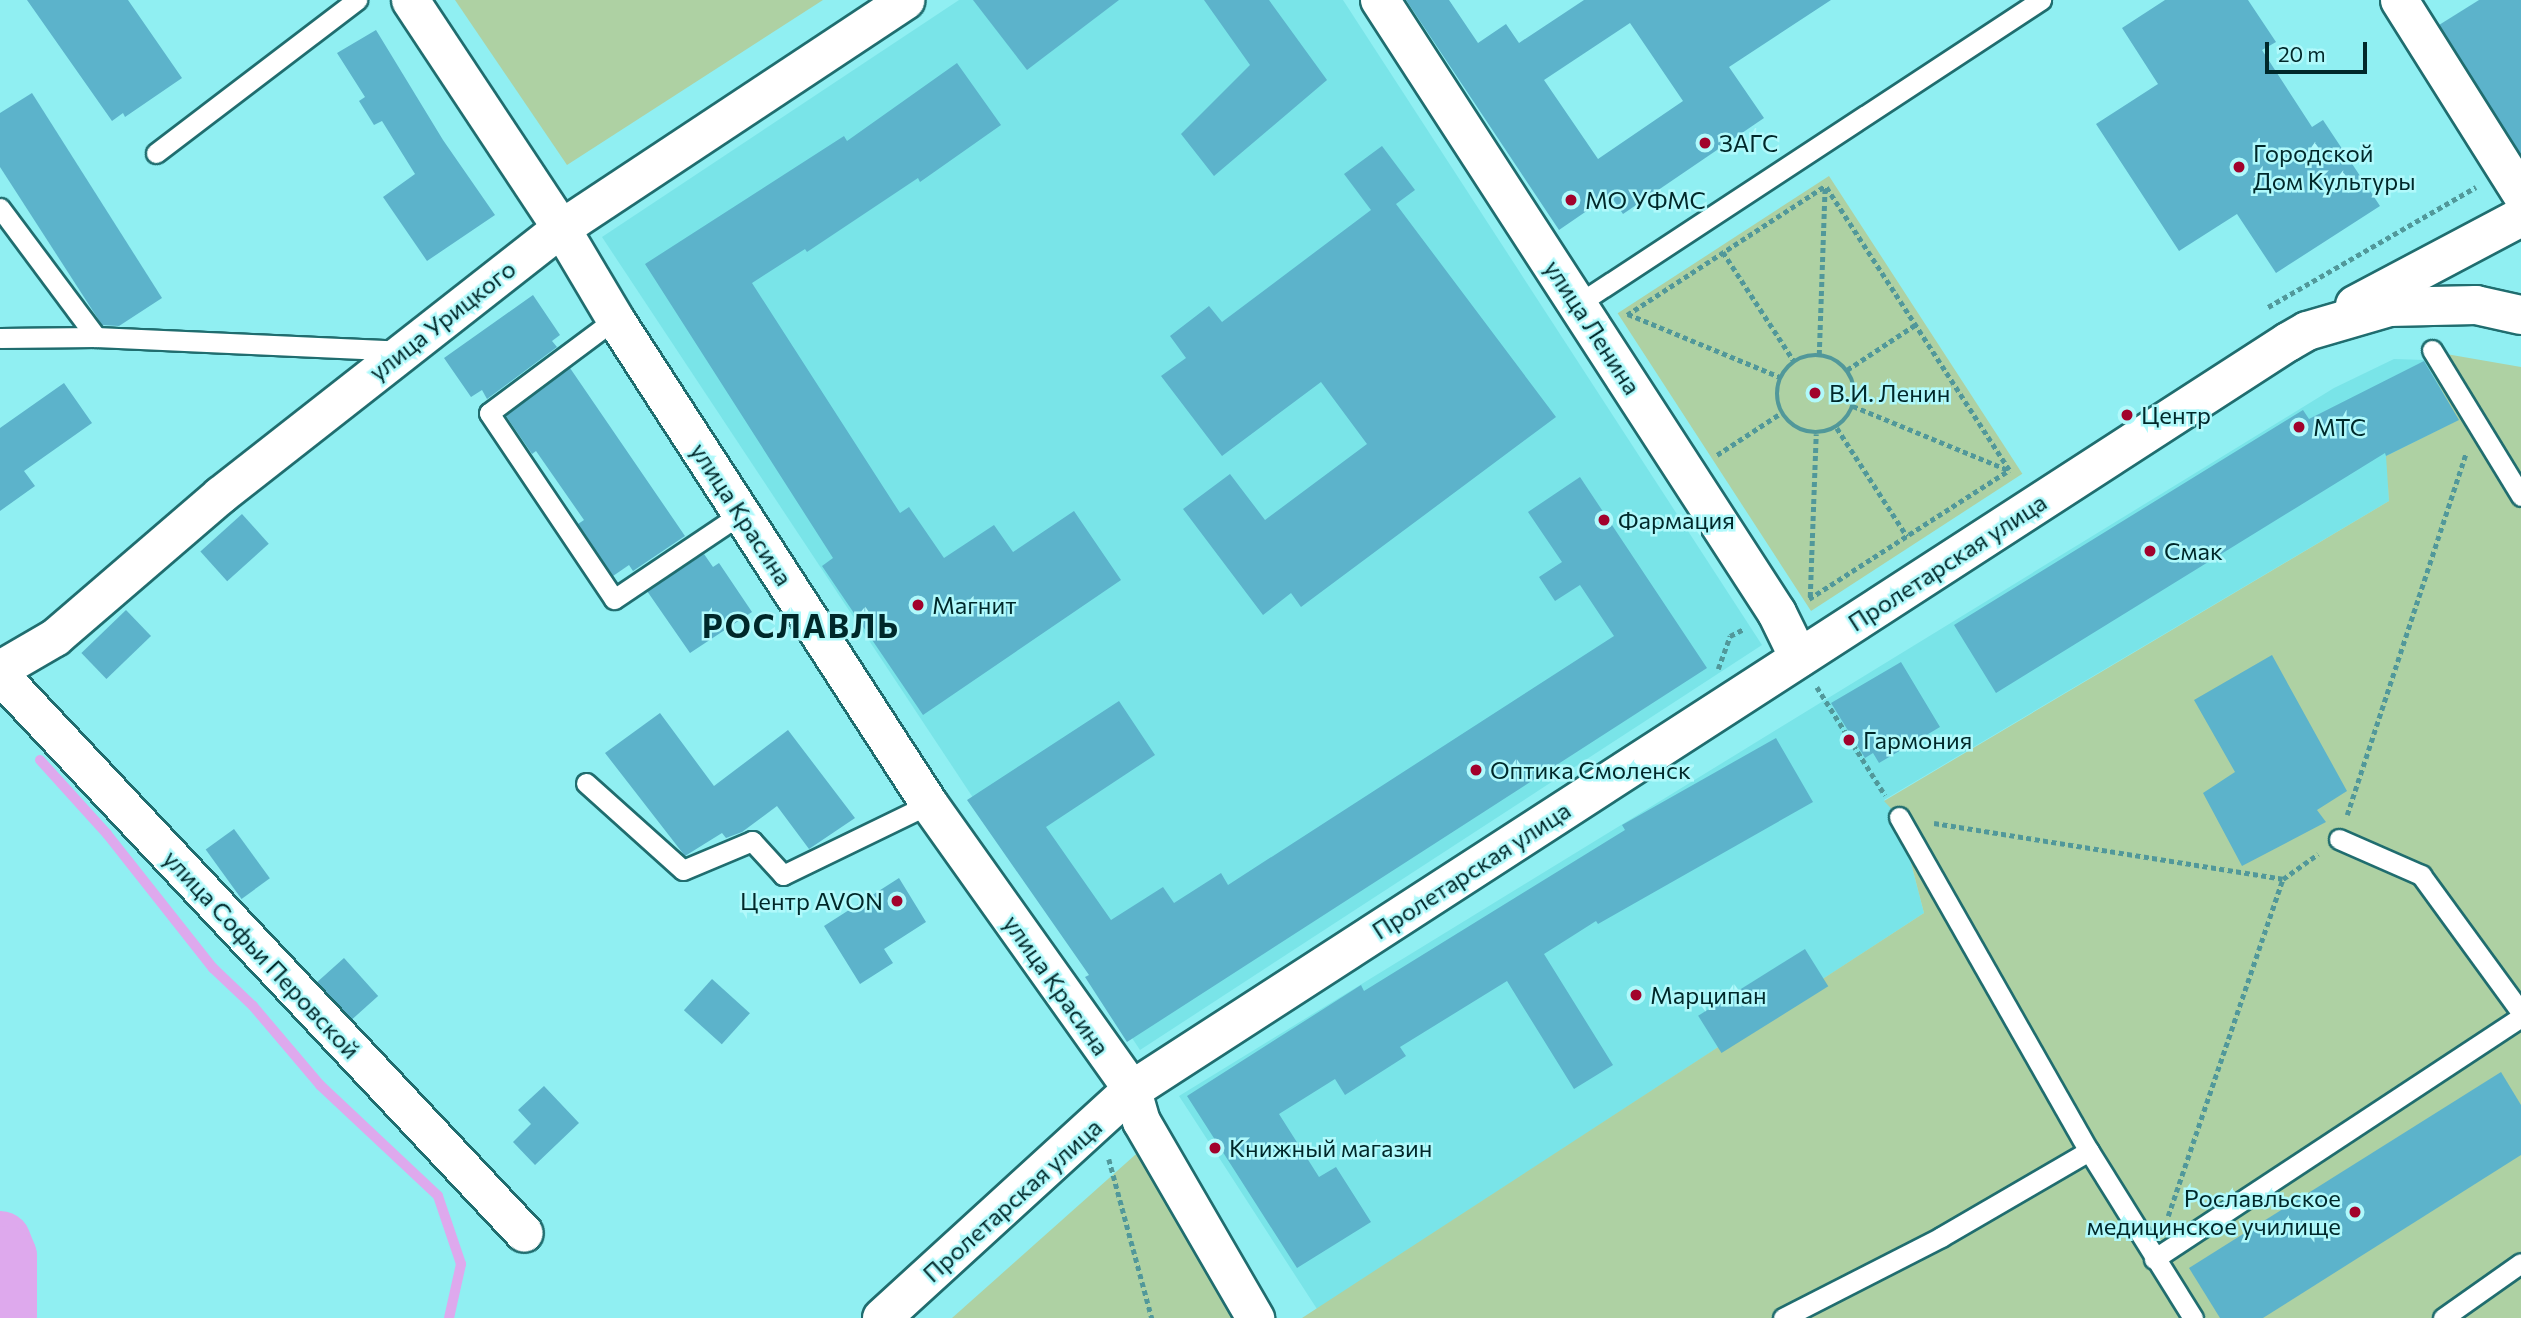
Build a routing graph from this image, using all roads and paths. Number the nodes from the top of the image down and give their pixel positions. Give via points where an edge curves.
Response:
1 (357, 0) edge
2 (410, 0) edge
3 (905, 0) edge
4 (1380, 0) edge
5 (2041, 0) edge
6 (2399, 0) edge
7 (156, 153) dead end
8 (2514, 182) edge
9 (1825, 186) junction
10 (0, 208) edge
11 (2521, 217) edge
12 (561, 228) junction
13 (1723, 251) junction
14 (1578, 304) junction
15 (2268, 307) dead end
16 (1626, 313) junction
17 (2521, 315) edge
18 (615, 319) junction
19 (1633, 324) dead end
20 (1915, 325) junction
21 (2307, 331) junction
22 (96, 337) junction
23 (0, 338) edge
24 (2432, 349) dead end
25 (402, 351) junction
26 (1819, 355) junction
27 (1794, 361) junction
28 (1847, 370) junction
29 (1780, 377) junction
30 (1853, 407) junction
31 (1781, 413) junction
32 (2476, 424) junction
33 (1837, 428) junction
34 (1816, 434) junction
35 (1710, 444) dead end
36 (1717, 455) junction
37 (1725, 466) dead end
38 (2009, 470) junction
39 (2521, 496) edge
40 (742, 513) junction
41 (1907, 537) junction
42 (1803, 587) dead end
43 (1810, 598) junction
44 (1799, 658) junction
45 (0, 669) edge
46 (0, 675) edge
47 (586, 783) dead end
48 (929, 804) junction
49 (1899, 817) junction
50 (2339, 839) junction
51 (2283, 879) junction
52 (2521, 1014) edge
53 (1132, 1090) junction
54 (2089, 1151) junction
55 (1107, 1152) dead end
56 (524, 1233) dead end
57 (2154, 1259) junction
58 (2521, 1263) edge
59 (881, 1318) edge
60 (1152, 1318) edge
61 (1255, 1318) edge
62 (1783, 1318) edge
63 (2193, 1318) edge
64 (2442, 1318) edge

1 - 7 lane
2 - 12 street, улица Красина
3 - 12 street, улица Урицкого
4 - 14 main road, улица Ленина
5 - 14 lane
6 - 8 street
8 - 15 path
9 - 13 path
9 - 20 path
9 - 26 path
10 - 22 lane
11 - 21 main road, Пролетарская улица
12 - 18 street, улица Красина
12 - 25 street, улица Урицкого
13 - 16 path
13 - 27 path
14 - 44 main road, улица Ленина via 1777,613
16 - 19 path
16 - 29 path
17 - 21 main road, Пролетарская улица via 2476,305 2389,307
18 - 40 street, улица Красина
18 - 40 lane via 489,413 614,599
20 - 28 path
20 - 38 path
21 - 44 main road, Пролетарская улица
22 - 23 lane
22 - 25 lane
24 - 32 lane
25 - 45 street, улица Урицкого via 220,495 55,637
26 - 27 path
26 - 28 path via 1835,359
27 - 29 path
28 - 30 path via 1854,387
29 - 31 path via 1776,395
30 - 33 path
30 - 38 path
31 - 34 path via 1796,429
31 - 36 path
32 - 39 lane
32 - 50 path
33 - 34 path
33 - 41 path
34 - 43 path
35 - 36 path
36 - 37 path
38 - 41 path
40 - 48 street, улица Красина
41 - 43 path
42 - 43 path
44 - 49 path
44 - 53 main road, Пролетарская улица
46 - 56 street, улица Софьи Перовской
47 - 48 lane via 683,870 752,841 783,875
48 - 53 street, улица Красина
49 - 51 path
49 - 54 lane
50 - 51 path
50 - 52 lane via 2421,875
51 - 57 path
52 - 57 lane
53 - 59 main road, Пролетарская улица
53 - 61 street, улица Красина via 1141,1121
54 - 57 lane
54 - 62 lane via 1941,1237
55 - 60 path
57 - 63 lane
58 - 64 lane

